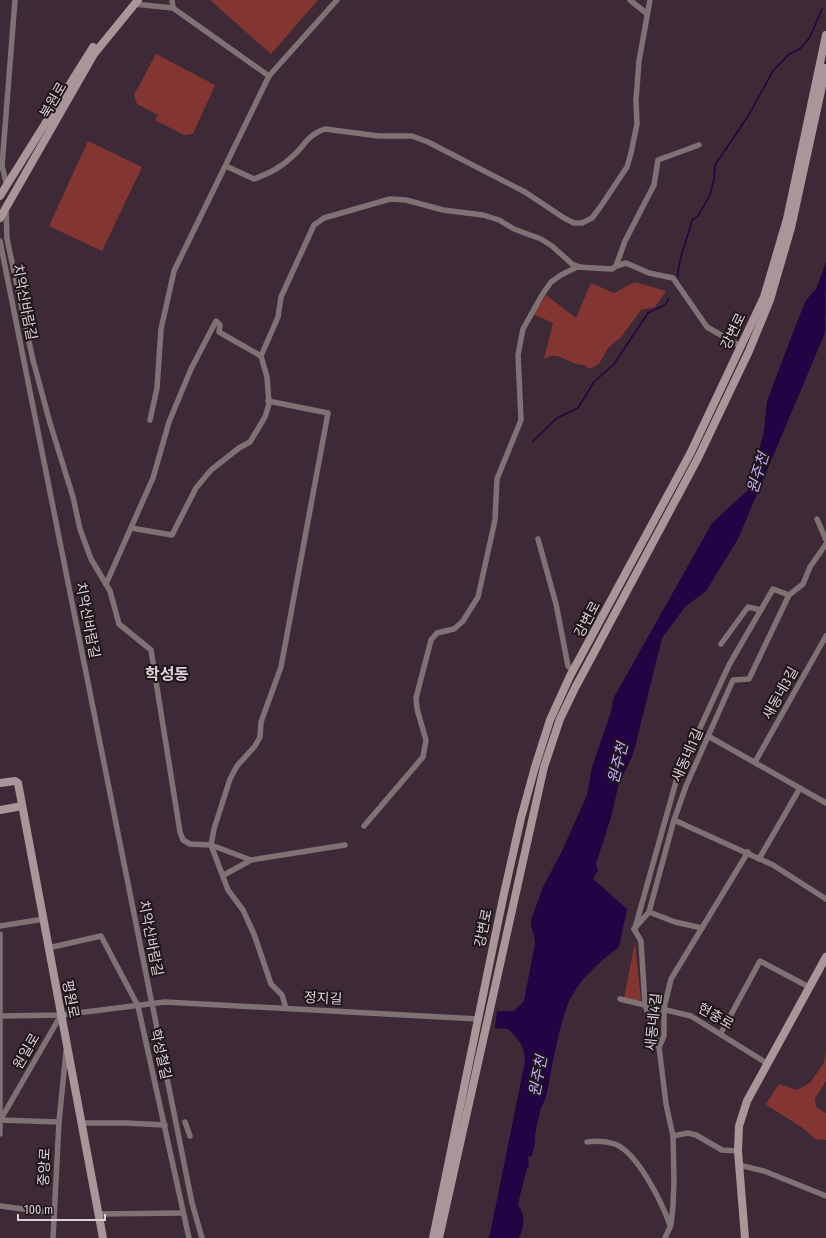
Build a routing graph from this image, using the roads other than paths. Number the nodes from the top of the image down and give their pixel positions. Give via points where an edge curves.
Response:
1 (15, 0) edge
2 (172, 0) edge
3 (337, 0) edge
4 (630, 0) edge
5 (650, 0) edge
6 (135, 1) edge
7 (173, 8) junction
8 (646, 13) junction
9 (826, 35) edge
10 (826, 68) edge
11 (268, 76) junction
12 (699, 145) dead end
13 (226, 166) junction
14 (7, 186) junction
15 (0, 196) edge
16 (6, 210) junction
17 (0, 218) edge
18 (1, 244) edge
19 (616, 266) junction
20 (583, 268) junction
21 (740, 346) junction
22 (749, 351) junction
23 (261, 356) junction
24 (268, 401) junction
25 (150, 420) dead end
26 (817, 519) dead end
27 (131, 528) junction
28 (538, 539) dead end
29 (826, 540) edge
30 (826, 544) edge
31 (106, 584) junction
32 (788, 595) junction
33 (761, 610) junction
34 (826, 636) edge
35 (721, 644) dead end
36 (573, 670) junction
37 (708, 736) junction
38 (755, 762) junction
39 (0, 783) edge
40 (800, 788) junction
41 (826, 803) edge
42 (22, 806) junction
43 (0, 810) edge
44 (674, 820) junction
45 (364, 826) dead end
46 (211, 845) junction
47 (345, 845) dead end
48 (748, 852) junction
49 (759, 859) junction
50 (251, 860) junction
51 (224, 875) junction
52 (826, 899) edge
53 (649, 912) junction
54 (44, 919) junction
55 (0, 926) edge
56 (702, 928) junction
57 (634, 929) junction
58 (0, 934) edge
59 (48, 948) junction
60 (826, 957) edge
61 (809, 987) junction
62 (620, 999) dead end
63 (645, 1005) junction
64 (138, 1006) junction
65 (153, 1006) junction
66 (286, 1008) junction
67 (664, 1008) junction
68 (61, 1015) junction
69 (0, 1016) edge
70 (482, 1019) junction
71 (721, 1033) junction
72 (66, 1043) junction
73 (659, 1047) junction
74 (768, 1064) junction
75 (0, 1120) edge
76 (58, 1122) junction
77 (185, 1122) dead end
78 (82, 1123) junction
79 (165, 1125) junction
80 (0, 1134) edge
81 (190, 1136) dead end
82 (673, 1136) junction
83 (587, 1142) dead end
84 (738, 1151) junction
85 (739, 1165) junction
86 (826, 1196) edge
87 (0, 1206) edge
88 (54, 1213) junction
89 (182, 1213) junction
90 (98, 1214) junction
91 (671, 1225) junction
92 (53, 1238) edge
93 (103, 1238) edge
94 (189, 1238) edge
95 (202, 1238) edge
96 (434, 1238) edge
97 (439, 1238) edge
98 (665, 1238) edge
99 (745, 1238) edge

1 - 14 street via 2,166
2 - 7 street
3 - 11 street
4 - 8 street
5 - 8 street
6 - 7 street
6 - 14 street, 북원로 via 98,40
6 - 16 street, 북원로 via 94,54
7 - 11 street
8 - 13 street via 638,75 637,124 629,160 602,206 592,218 582,223 574,223 564,218 518,188 455,154 412,136 379,136 324,129 306,139 296,154 268,174 254,179
9 - 21 street, 강변로 via 785,226 764,297
10 - 22 street, 강변로 via 790,234 770,300
11 - 13 street
12 - 19 street via 658,160 654,185 625,241
13 - 25 street via 174,271 161,329 157,388
14 - 15 street, 북원로
16 - 17 street, 북원로
16 - 31 street via 7,239 33,360 80,529 90,559
18 - 65 street, 치악산바람길
19 - 20 street via 612,269
19 - 21 street via 626,264 649,273 673,278 707,327
20 - 23 street via 572,264 541,239 499,220 406,200 390,199 324,218 314,225 281,297 277,322
20 - 45 street via 577,267 551,282 522,329 518,355 521,420 497,479 495,520 478,597 463,621 454,629 437,633 431,640 416,698 426,740 423,757
21 - 22 street
21 - 36 street, 강변로 via 690,454
22 - 70 street, 강변로 via 698,458 560,719 544,767
23 - 24 street via 267,378
23 - 27 street via 219,332 220,325 216,321 191,369 169,422 153,478
24 - 27 street via 265,417 250,442 211,470 196,488 172,536
24 - 46 street via 328,413 280,667 261,722 260,737 230,779
26 - 29 street
27 - 31 street
28 - 36 street via 556,604 568,666
30 - 32 street, 새동네1길 via 810,567 803,584
31 - 46 street via 119,624 151,650 183,840 190,844
32 - 33 street via 773,589
32 - 37 street, 새동네1길 via 749,679 733,680
33 - 35 street via 748,606
33 - 57 street via 729,665 677,778
34 - 38 street, 새동네3길
36 - 70 street, 강변로 via 550,720 521,818
37 - 38 street
37 - 44 street, 새동네1길
38 - 40 street
39 - 42 street, 평원로 via 15,780 18,782
40 - 41 street
40 - 49 street
42 - 43 street
42 - 54 street, 평원로
44 - 48 street
44 - 53 street, 새동네1길
46 - 50 street
46 - 51 street
47 - 50 street
48 - 49 street
48 - 56 street, 새동네4길
49 - 52 street via 773,865
50 - 51 street
51 - 66 street via 228,890 243,910 254,934 271,984 282,995
53 - 56 street via 674,922
53 - 57 street, 새동네1길
54 - 55 street
54 - 59 street, 평원로
56 - 67 street, 새동네4길 via 671,979
57 - 63 street via 641,941
58 - 69 street
59 - 64 street, 학성철길 via 102,936
59 - 68 street, 평원로
60 - 61 street
61 - 71 street via 760,961
61 - 74 street
62 - 63 street, 현충로
63 - 67 street, 현충로
63 - 73 street
64 - 65 street, 정지길
64 - 68 street, 정지길
64 - 79 street, 학성철길
65 - 66 street, 정지길 via 165,1002
65 - 95 street, 치악산바람길 via 192,1202
66 - 70 street, 정지길
67 - 71 street, 현충로 via 691,1016
67 - 73 street, 새동네4길 via 664,1036
68 - 69 street, 정지길
68 - 72 street, 평원로
68 - 75 street, 원일로
69 - 75 street
70 - 96 street, 강변로
70 - 97 street, 강변로
71 - 74 street, 현충로
72 - 76 street, 중앙로
72 - 78 street, 평원로
73 - 82 street, 새동네4길
74 - 84 street via 747,1101 739,1126
75 - 76 street
75 - 80 street
76 - 88 street, 중앙로
77 - 81 street
78 - 79 street
78 - 90 street, 평원로
79 - 89 street, 학성철길
82 - 84 street via 688,1133 722,1150
82 - 91 street, 새동네4길
83 - 91 street via 615,1144 625,1151 650,1182
84 - 85 street
85 - 86 street via 764,1171
85 - 99 street
87 - 88 street
88 - 92 street, 중앙로
89 - 90 street
89 - 94 street, 학성철길
90 - 93 street, 평원로
91 - 98 street, 새동네4길

